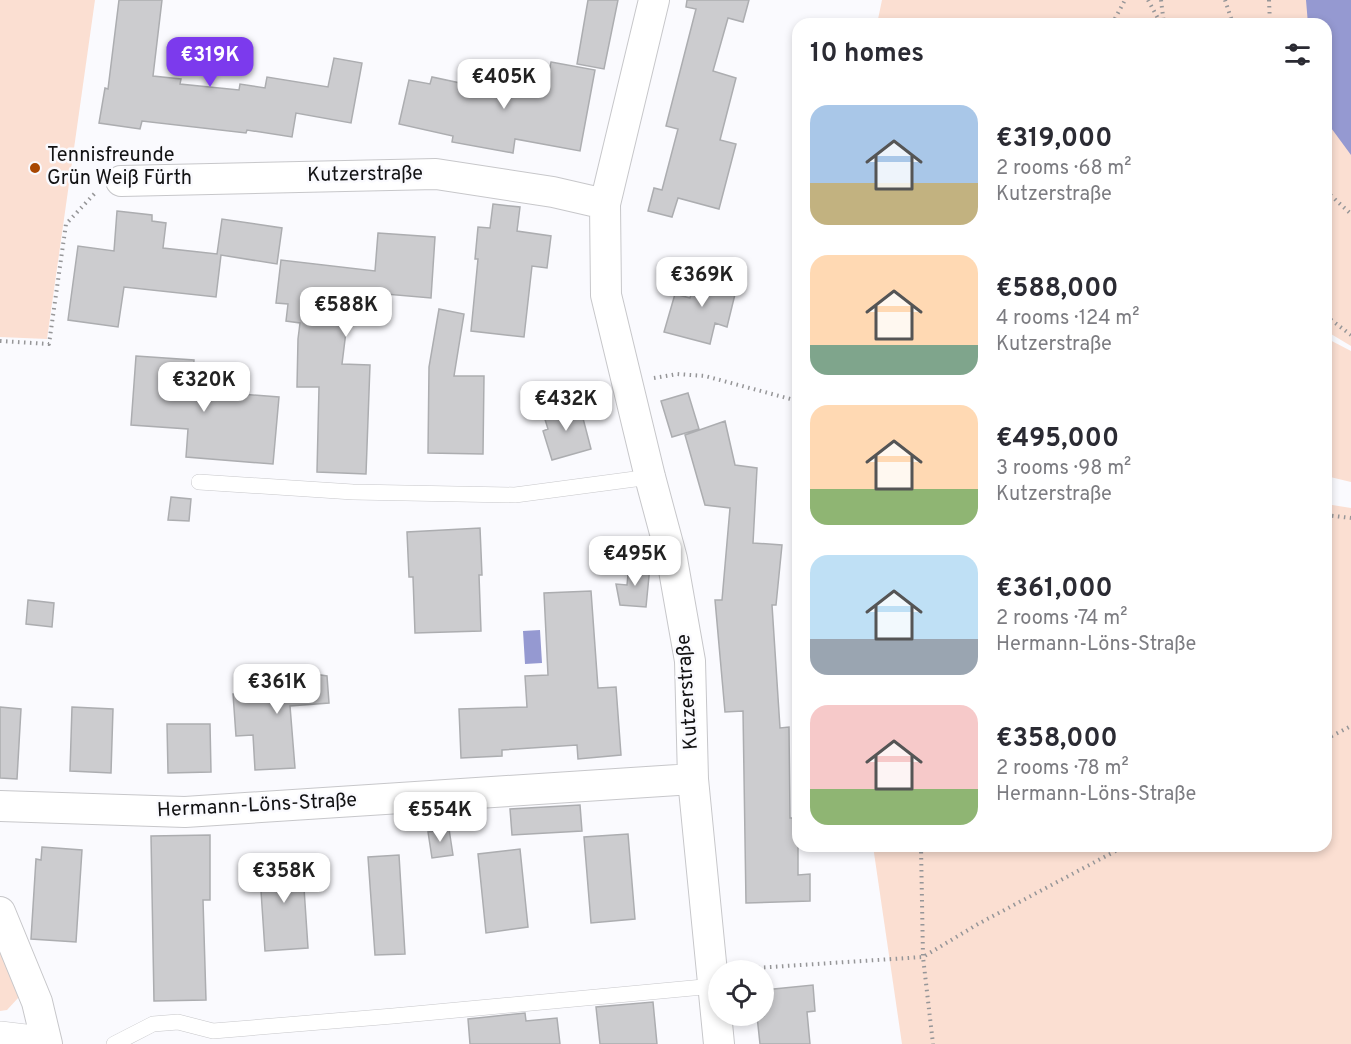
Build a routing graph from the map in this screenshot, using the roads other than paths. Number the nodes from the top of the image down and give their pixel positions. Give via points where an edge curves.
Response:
1 (654, 0) edge
2 (121, 182) road end
3 (605, 204) junction
4 (650, 477) junction
5 (199, 482) dead end
6 (693, 779) junction
7 (0, 806) edge
8 (0, 912) edge
9 (711, 960) edge
10 (708, 979) edge
11 (717, 1026) edge
12 (0, 1038) edge
13 (34, 1044) edge
14 (47, 1044) edge
15 (114, 1044) edge
16 (719, 1044) edge

1 - 3 street, Kutzerstraße
2 - 3 street, Kutzerstraße via 436,174
3 - 4 street, Kutzerstraße via 606,295
4 - 5 lane via 515,495 353,492
4 - 6 street, Kutzerstraße via 672,559 690,661
6 - 7 street, Hermann-Löns-Straße via 185,812
6 - 9 street, Kutzerstraße
8 - 14 street via 37,1002
10 - 15 lane via 393,1016 213,1030 178,1022 153,1024
11 - 16 street, Kutzerstraße
12 - 13 street

